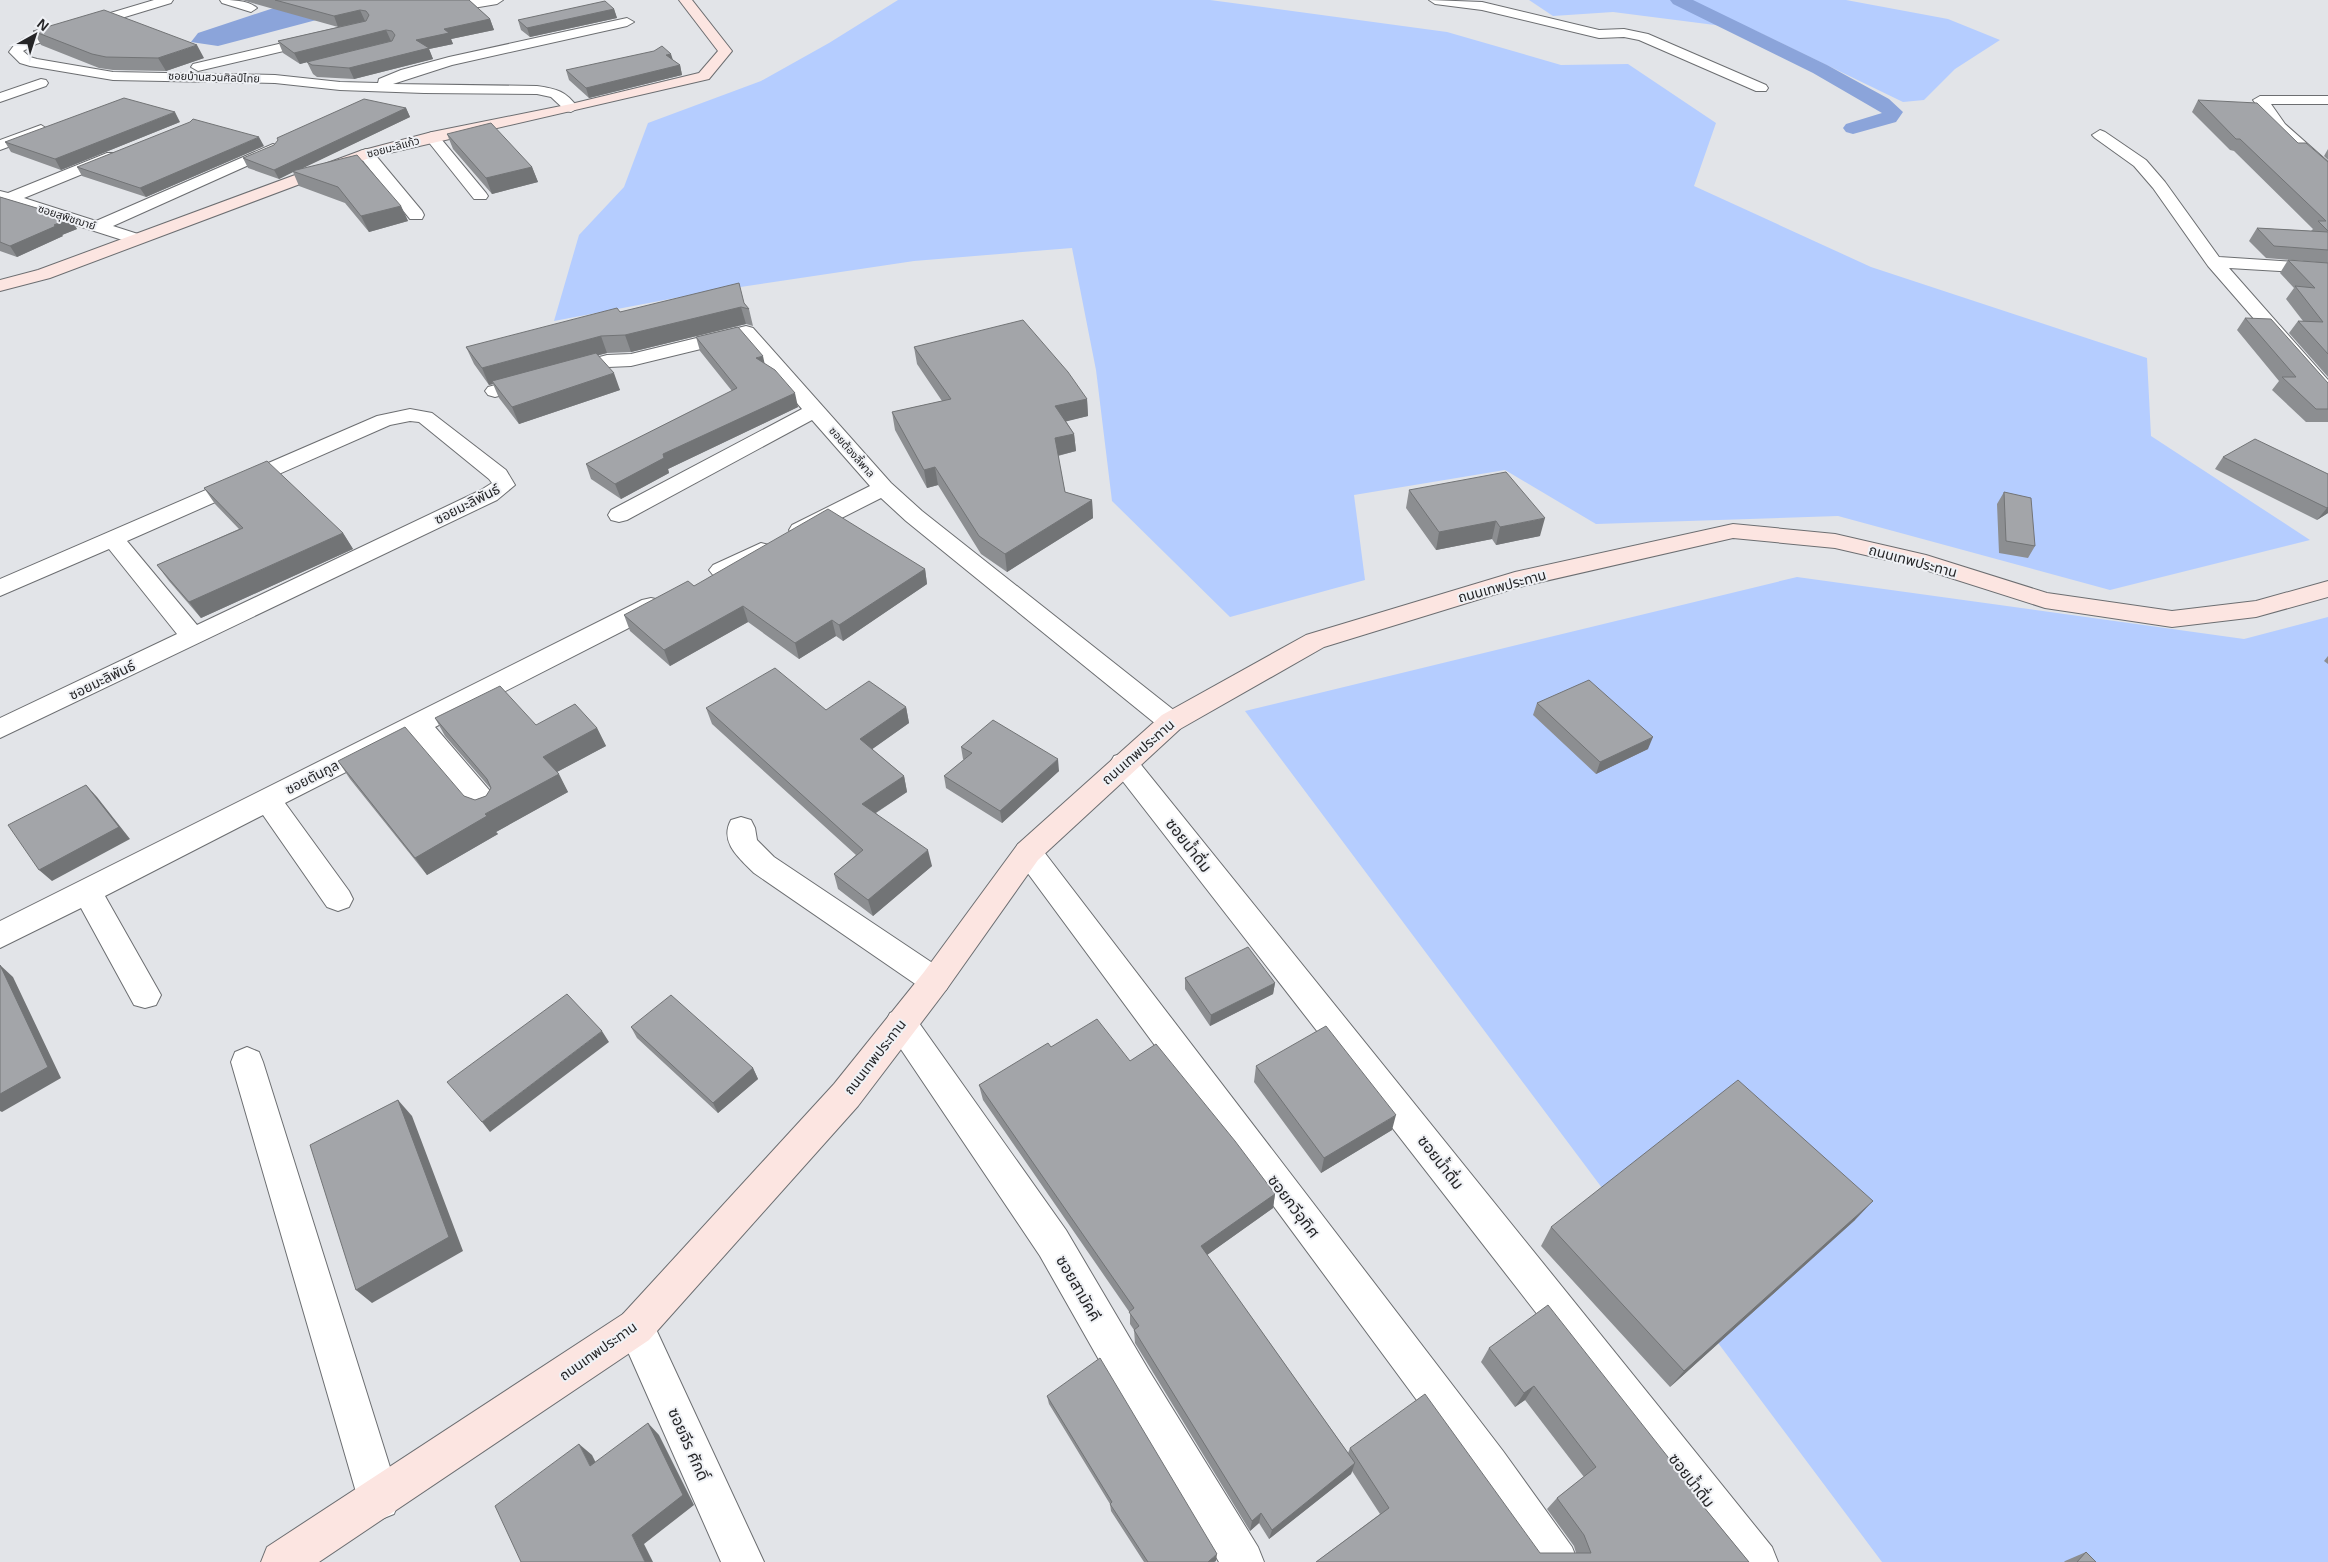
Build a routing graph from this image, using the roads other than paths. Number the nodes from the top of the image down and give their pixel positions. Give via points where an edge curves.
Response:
1 (167, 0) edge
2 (226, 0) edge
3 (451, 0) edge
4 (497, 0) edge
5 (685, 0) edge
6 (1434, 0) edge
7 (1483, 3) edge
8 (251, 8) dead end
9 (627, 22) dead end
10 (326, 36) edge
11 (310, 67) edge
12 (163, 76) junction
13 (545, 78) dead end
14 (264, 79) junction
15 (41, 83) dead end
16 (373, 87) junction
17 (499, 88) junction
18 (1762, 88) dead end
19 (0, 98) edge
20 (2328, 100) edge
21 (571, 108) junction
22 (55, 125) edge
23 (2100, 136) dead end
24 (432, 137) junction
25 (0, 146) edge
26 (273, 149) edge
27 (126, 151) edge
28 (366, 154) junction
29 (2328, 170) edge
30 (480, 196) edge
31 (4, 197) edge
32 (416, 215) dead end
33 (96, 227) junction
34 (135, 239) junction
35 (2214, 262) junction
36 (2328, 269) edge
37 (0, 286) edge
38 (495, 390) edge
39 (2328, 392) edge
40 (815, 410) junction
41 (883, 488) junction
42 (619, 515) dead end
43 (112, 538) junction
44 (721, 570) edge
45 (0, 588) edge
46 (2328, 589) edge
47 (651, 606) edge
48 (193, 637) junction
49 (1172, 722) junction
50 (417, 724) junction
51 (0, 729) edge
52 (1124, 763) junction
53 (268, 800) junction
54 (486, 805) edge
55 (741, 828) dead end
56 (1028, 852) junction
57 (87, 891) junction
58 (338, 899) dead end
59 (0, 935) edge
60 (935, 981) junction
61 (145, 995) dead end
62 (901, 1023) junction
63 (247, 1062) dead end
64 (636, 1327) junction
65 (380, 1499) junction
66 (282, 1562) edge
67 (743, 1562) edge
68 (1243, 1562) edge
69 (1557, 1562) edge
70 (1757, 1562) edge

1 - 12 street, ซอยบ้านสวนศิลป์ไทย via 38,38 25,43 16,52 25,60 68,70 113,76
2 - 8 street
3 - 4 street via 467,5
5 - 21 street, ซอยมะลิแก้ว via 725,51 704,76
6 - 7 street
7 - 18 street via 1599,34 1624,33 1643,37
9 - 16 street via 427,67
10 - 12 street
11 - 14 street
12 - 14 street, ซอยบ้านสวนศิลป์ไทย
13 - 17 street
14 - 16 street, ซอยบ้านสวนศิลป์ไทย
15 - 19 street
16 - 17 street, ซอยบ้านสวนศิลป์ไทย
17 - 21 street, ซอยบ้านสวนศิลป์ไทย via 556,93
20 - 29 street via 2260,100 2280,127
21 - 24 street, ซอยมะลิแก้ว
22 - 25 street
23 - 35 street via 2140,163
24 - 28 street, ซอยมะลิแก้ว
24 - 30 street
26 - 33 street
27 - 31 street
28 - 32 street
28 - 34 street, ซอยมะลิแก้ว
31 - 33 street, ซอยสุพิชฌาย์
33 - 34 street, ซอยสุพิชฌาย์
34 - 37 street, ซอยมะลิแก้ว via 44,274
35 - 36 street
35 - 39 street
38 - 40 street, ซอยต้องลี้พาล via 607,361 631,360 746,332
40 - 41 street, ซอยต้องลี้พาล
40 - 42 street
41 - 44 street
41 - 49 street, ซอยต้องลี้พาล
43 - 45 street, ซอยมะลิพันธ์
43 - 48 street
43 - 48 street, ซอยมะลิพันธ์ via 384,420 410,415 425,417 498,475 504,485
46 - 49 street, ถนนเทพประทาน via 2256,609 2172,619 2045,600 1918,560 1834,541 1733,532 1516,580 1315,641
47 - 50 street, ซอยตันกูล
48 - 51 street, ซอยมะลิพันธ์
49 - 52 street, ถนนเทพประทาน
50 - 53 street, ซอยตันกูล
50 - 54 street
52 - 56 street, ถนนเทพประทาน
52 - 70 street, ซอยน้ำดื่ม
53 - 57 street, ซอยตันกูล
53 - 58 street
55 - 60 street via 743,844 764,864
56 - 60 street, ถนนเทพประทาน
56 - 69 street, ซอยกวีอุทิศ via 1471,1442
57 - 59 street, ซอยตันกูล
57 - 61 street
60 - 62 street, ถนนเทพประทาน
62 - 64 street, ถนนเทพประทาน via 846,1095
62 - 68 street, ซอยสามัคคี via 1053,1243
63 - 65 street
64 - 65 street, ถนนเทพประทาน
64 - 67 street, ซอยจีร ศักดิ์
65 - 66 street, ถนนเทพประทาน

